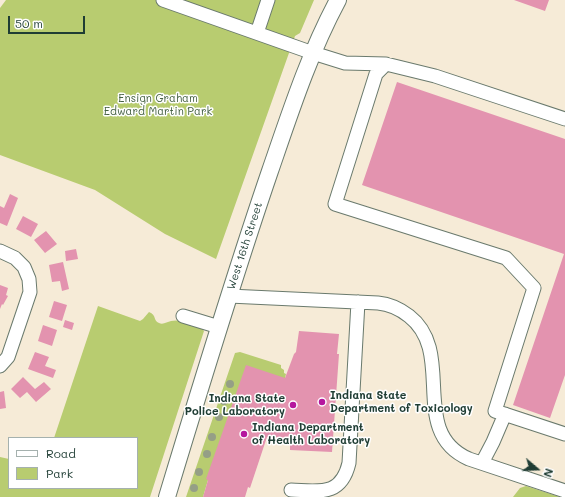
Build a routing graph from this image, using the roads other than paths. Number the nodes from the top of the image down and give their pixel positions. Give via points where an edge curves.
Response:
1 (163, 0) edge
2 (268, 0) edge
3 (338, 0) edge
4 (257, 33) junction
5 (313, 53) junction
6 (386, 64) junction
7 (565, 119) edge
8 (0, 251) edge
9 (229, 296) junction
10 (358, 302) junction
11 (183, 316) dead end
12 (219, 327) junction
13 (0, 366) edge
14 (505, 414) junction
15 (565, 434) edge
16 (482, 463) junction
17 (291, 490) dead end
18 (565, 491) edge
19 (167, 497) edge

1 - 4 street
2 - 4 street
3 - 5 main road, West 16th Street
4 - 5 street
5 - 6 street via 345,63
5 - 9 main road, West 16th Street via 262,194
6 - 7 street via 434,76
6 - 14 street via 376,74 334,204 506,258 534,288 495,411
8 - 13 street via 18,260 27,271 30,292 8,357
9 - 10 street
9 - 12 main road, West 16th Street
10 - 16 street via 390,305 418,325 430,349 439,428 449,444 459,453
10 - 17 street via 349,464 346,474 337,486 327,490
11 - 12 street
12 - 19 main road, West 16th Street
14 - 15 street
14 - 16 street
16 - 18 street

